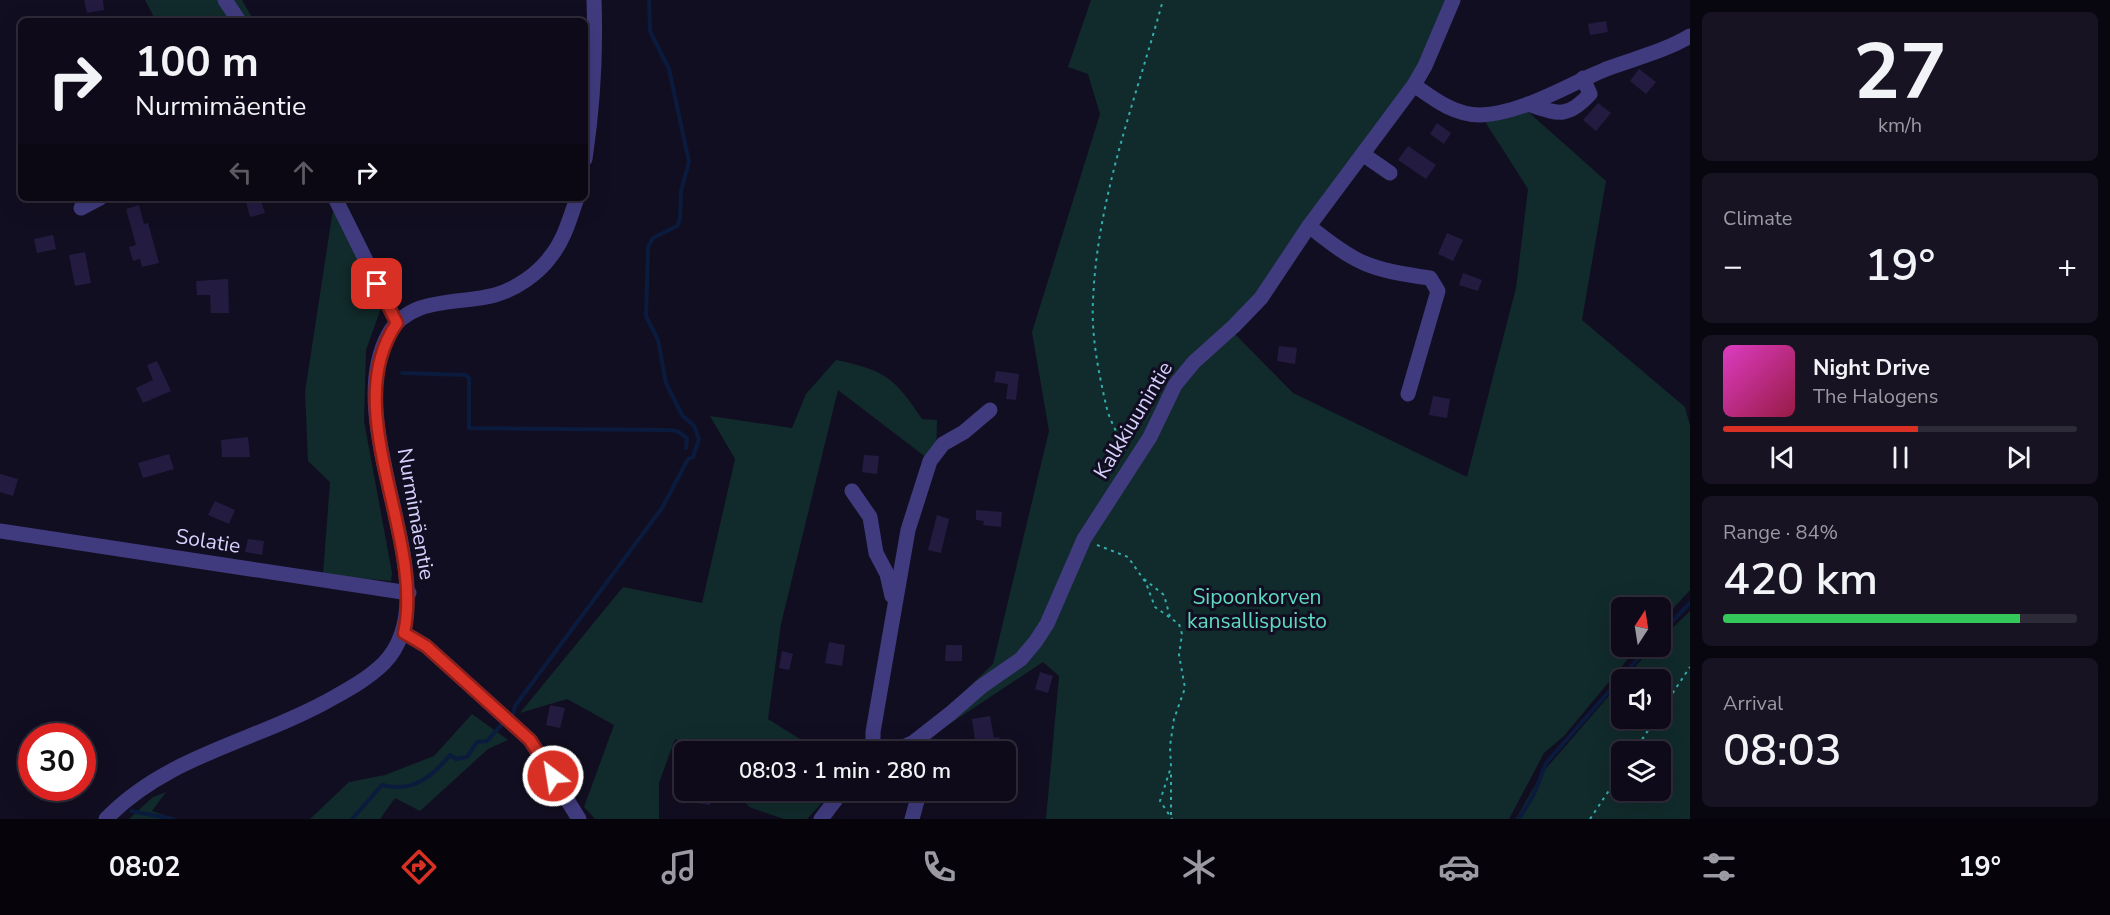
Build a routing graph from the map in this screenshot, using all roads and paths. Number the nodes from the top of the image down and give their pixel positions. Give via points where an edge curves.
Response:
1 (225, 0) edge
2 (594, 0) edge
3 (1163, 0) edge
4 (1453, 0) edge
5 (237, 18) edge
6 (1690, 36) edge
7 (1583, 78) junction
8 (1414, 85) junction
9 (1528, 104) junction
10 (588, 140) edge
11 (1364, 155) junction
12 (1389, 173) dead end
13 (94, 201) edge
14 (336, 201) edge
15 (576, 201) edge
16 (81, 208) dead end
17 (1309, 226) junction
18 (397, 323) junction
19 (1408, 394) dead end
20 (990, 410) dead end
21 (1126, 454) dead end
22 (852, 491) dead end
23 (0, 531) edge
24 (1084, 539) junction
25 (1142, 576) junction
26 (409, 593) junction
27 (893, 608) junction
28 (1170, 617) junction
29 (404, 633) junction
30 (1690, 667) edge
31 (1671, 696) edge
32 (873, 741) edge
33 (922, 741) edge
34 (1172, 767) junction
35 (1611, 788) edge
36 (835, 801) edge
37 (917, 801) edge
38 (1172, 818) edge
39 (106, 819) edge
40 (579, 819) edge
41 (821, 819) edge
42 (912, 819) edge
43 (1590, 819) edge

1 - 5 street
2 - 10 street via 596,51
3 - 21 path via 1116,156 1093,301 1093,325 1107,410
4 - 8 street, Kalkkiuunintie
6 - 7 street via 1674,46
7 - 9 street
7 - 9 street via 1590,94 1576,110 1554,113
8 - 9 street via 1443,106 1461,112 1479,115
8 - 11 street, Kalkkiuunintie
11 - 12 street
11 - 17 street, Kalkkiuunintie
13 - 16 street
14 - 18 street
15 - 18 street via 552,256 535,273 495,295 438,302
17 - 19 street via 1361,264 1430,278 1436,285 1438,291
17 - 24 street, Kalkkiuunintie via 1261,298 1175,385 1150,437
18 - 26 street, Nurmimäentie via 380,355 375,388 377,419
20 - 27 street via 943,444 930,461 908,530
22 - 27 street via 870,517 876,553 887,574
23 - 26 street, Solatie
24 - 25 path via 1128,557
24 - 33 street, Kalkkiuunintie via 1036,641 1021,659 982,686
25 - 28 path via 1155,607
25 - 28 path via 1164,595
26 - 29 street, Nurmimäentie
27 - 32 street
28 - 34 path via 1179,624 1182,634 1179,655 1185,688 1174,719
29 - 39 street, Nurmimäentie via 384,663 346,691 311,710 176,767 138,790
29 - 40 street via 426,646 530,740
30 - 31 path
34 - 38 path
34 - 38 path via 1160,801
35 - 43 path
36 - 41 street
37 - 42 street

